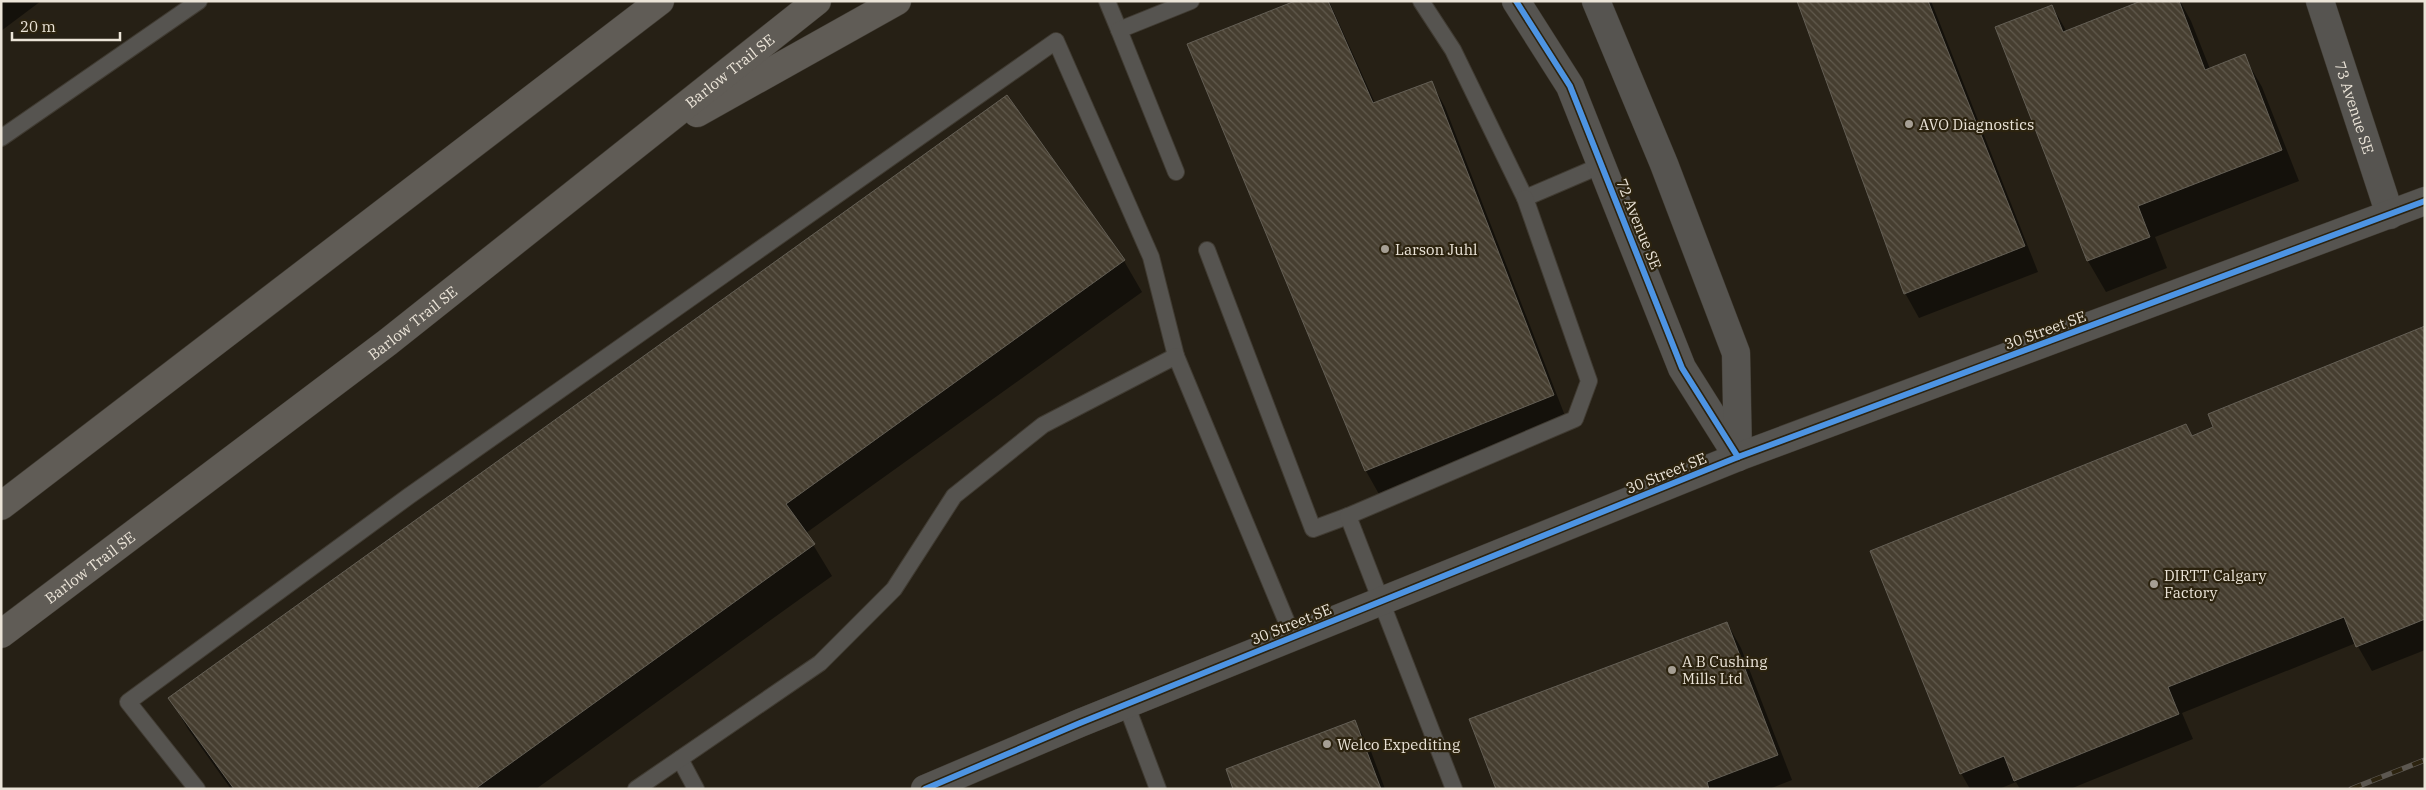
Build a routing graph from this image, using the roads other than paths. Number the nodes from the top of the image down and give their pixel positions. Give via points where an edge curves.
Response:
1 (199, 1) edge
2 (660, 1) edge
3 (897, 1) edge
4 (1107, 1) edge
5 (1192, 1) edge
6 (1421, 1) edge
7 (1516, 1) edge
8 (1596, 1) edge
9 (2320, 1) edge
10 (809, 6) edge
11 (1119, 30) junction
12 (1, 138) edge
13 (626, 153) junction
14 (1602, 165) junction
15 (1176, 172) dead end
16 (1525, 198) junction
17 (2425, 201) edge
18 (2390, 214) junction
19 (1207, 250) dead end
20 (1176, 356) junction
21 (1738, 457) junction
22 (1, 506) edge
23 (1348, 516) junction
24 (1381, 601) junction
25 (1, 634) edge
26 (1293, 636) junction
27 (1126, 704) junction
28 (680, 759) junction
29 (197, 789) edge
30 (636, 789) edge
31 (696, 789) edge
32 (925, 789) edge
33 (1158, 789) edge
34 (1454, 789) edge

1 - 12 lane
2 - 22 main road
3 - 13 main road
4 - 11 lane
5 - 11 lane
6 - 16 lane via 1453,50
7 - 14 street, 72 Avenue SE via 1570,86
8 - 21 street via 1664,164 1736,353
9 - 18 street, 73 Avenue SE
10 - 13 main road, Barlow Trail SE
11 - 15 lane
13 - 25 main road, Barlow Trail SE via 388,342
14 - 16 lane
14 - 21 street, 72 Avenue SE via 1682,368
16 - 23 lane via 1588,381 1575,419
17 - 18 street, 30 Street SE
18 - 21 street, 30 Street SE
19 - 23 lane via 1313,529
20 - 26 lane
20 - 28 lane via 1043,425 954,496 894,589 820,663
20 - 29 lane via 1151,257 1056,41 417,490 128,702
21 - 24 street, 30 Street SE
23 - 24 lane
24 - 26 street, 30 Street SE
24 - 34 lane
26 - 27 street, 30 Street SE
27 - 32 street, 30 Street SE
27 - 33 lane
28 - 30 lane
28 - 31 lane

